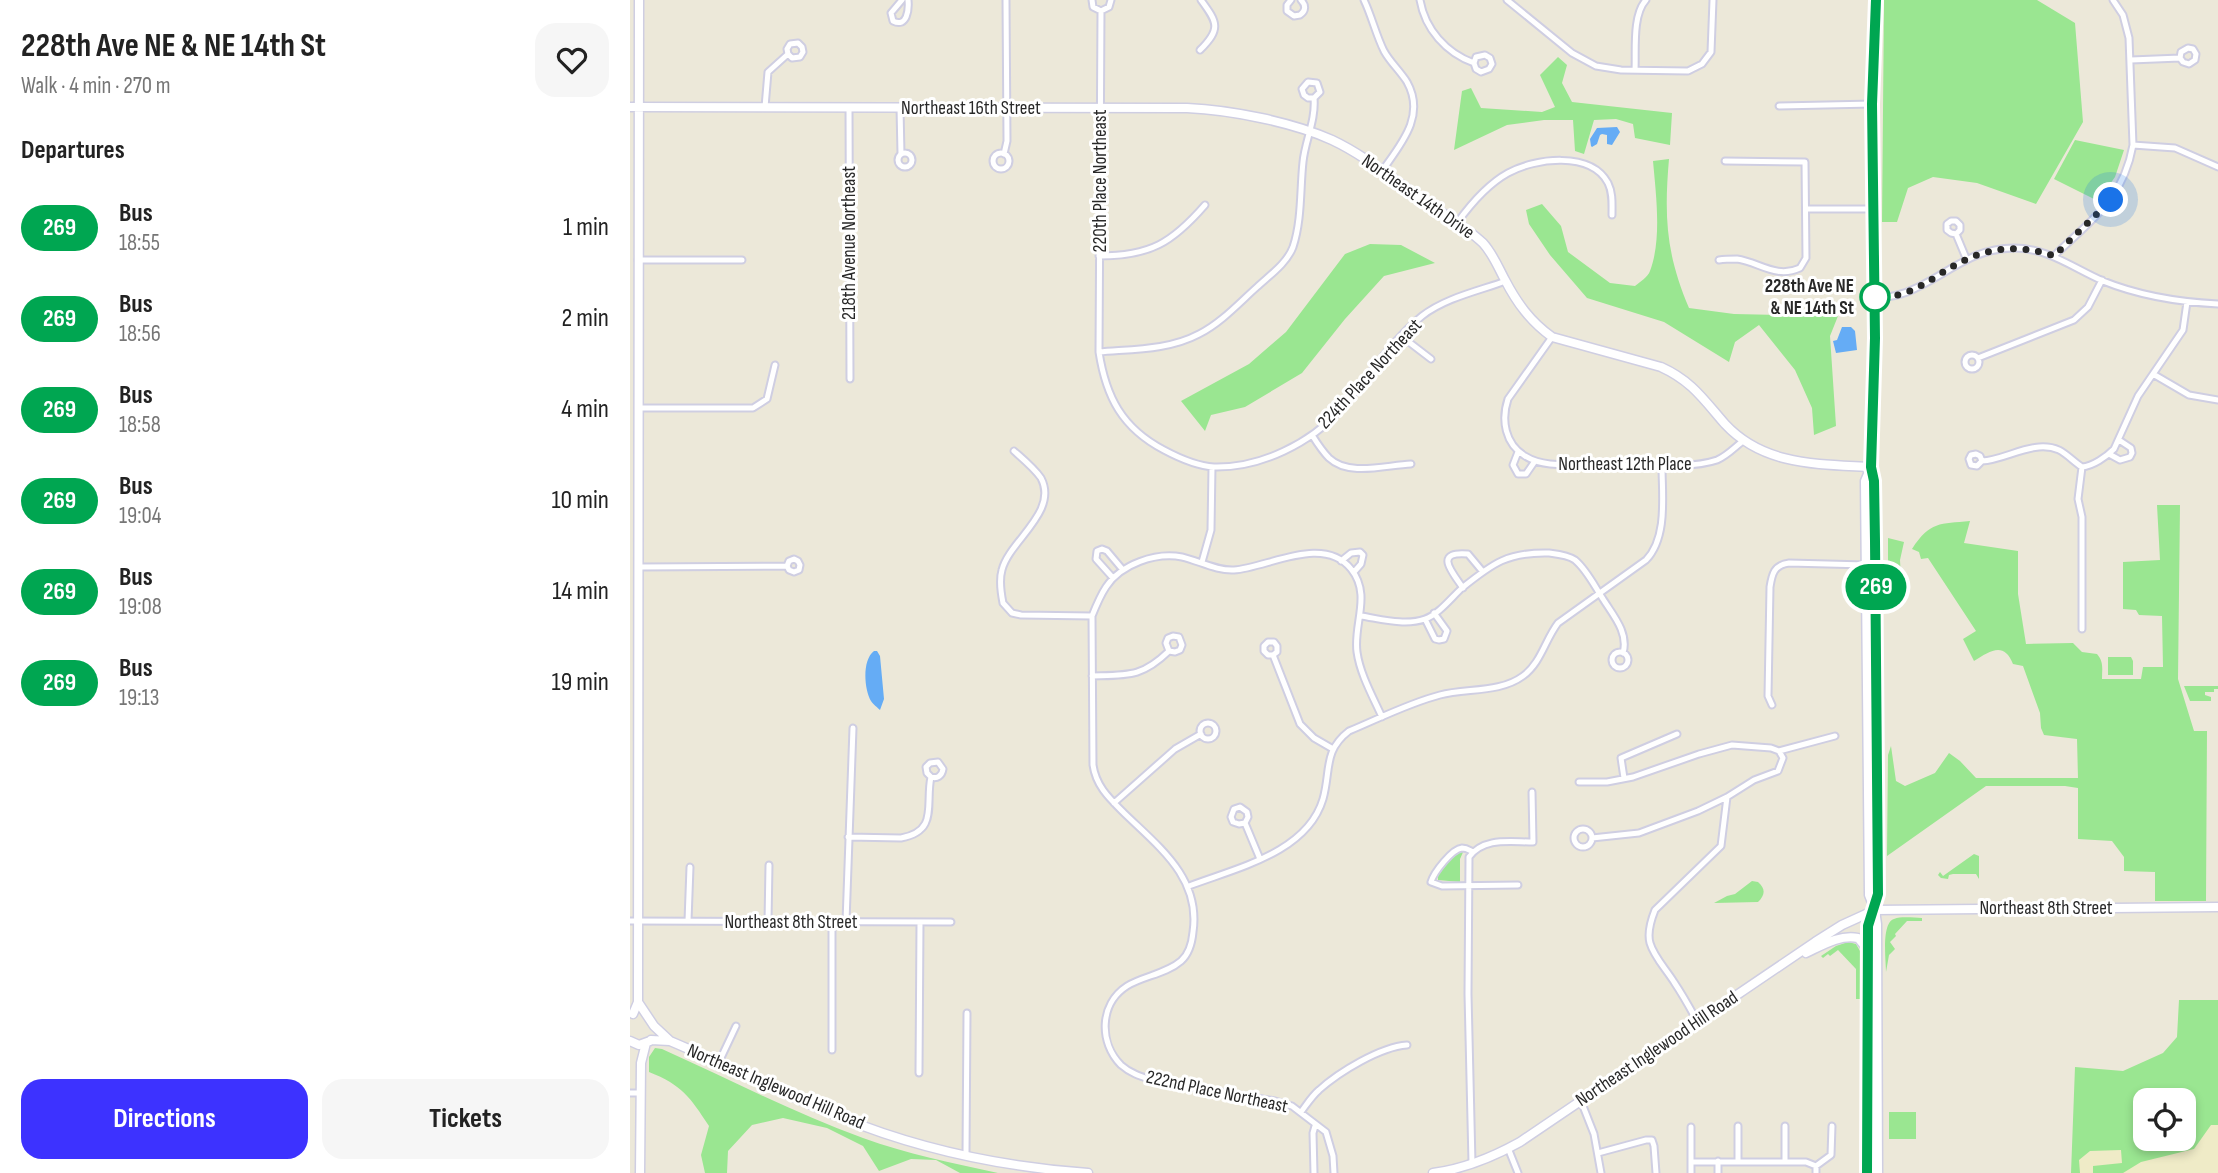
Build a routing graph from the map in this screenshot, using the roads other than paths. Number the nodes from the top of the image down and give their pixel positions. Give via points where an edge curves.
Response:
1 (639, 0) edge
2 (1006, 0) edge
3 (1091, 0) edge
4 (1111, 0) edge
5 (1202, 0) edge
6 (1291, 0) edge
7 (1364, 0) edge
8 (1420, 0) edge
9 (1507, 0) edge
10 (1646, 0) edge
11 (1713, 0) edge
12 (1876, 0) edge
13 (2113, 0) edge
14 (1302, 1) edge
15 (1101, 11) junction
16 (1200, 50) dead end
17 (788, 54) dead end
18 (2180, 58) dead end
19 (2131, 60) junction
20 (1474, 63) dead end
21 (1635, 70) junction
22 (1314, 99) dead end
23 (1872, 104) junction
24 (1779, 106) dead end
25 (635, 107) edge
26 (765, 107) junction
27 (849, 107) junction
28 (1007, 107) junction
29 (900, 108) junction
30 (1100, 108) junction
31 (1309, 131) junction
32 (2133, 145) junction
33 (901, 154) dead end
34 (1004, 154) dead end
35 (1725, 162) dead end
36 (2218, 167) edge
37 (1382, 171) junction
38 (1205, 205) dead end
39 (1806, 209) junction
40 (1874, 209) junction
41 (1612, 215) dead end
42 (1457, 223) junction
43 (1956, 234) dead end
44 (1099, 256) junction
45 (2054, 256) junction
46 (1966, 258) junction
47 (638, 260) junction
48 (742, 260) dead end
49 (1719, 260) dead end
50 (2102, 280) junction
51 (1506, 281) junction
52 (1875, 299) junction
53 (2187, 302) junction
54 (2218, 304) edge
55 (1401, 336) junction
56 (1552, 337) junction
57 (1100, 352) junction
58 (1978, 358) dead end
59 (1431, 359) dead end
60 (775, 365) dead end
61 (2153, 374) junction
62 (850, 379) dead end
63 (2218, 400) edge
64 (638, 408) junction
65 (1312, 435) junction
66 (2119, 440) junction
67 (1743, 441) junction
68 (1014, 451) dead end
69 (1518, 452) junction
70 (2109, 454) junction
71 (1535, 461) junction
72 (1982, 461) dead end
73 (1411, 464) dead end
74 (1662, 466) junction
75 (1212, 467) junction
76 (1871, 467) junction
77 (2082, 467) junction
78 (1875, 532) junction
79 (1341, 561) junction
80 (1202, 562) junction
81 (1866, 565) junction
82 (787, 566) dead end
83 (639, 567) junction
84 (1121, 572) junction
85 (1354, 572) junction
86 (1483, 572) junction
87 (1113, 579) junction
88 (1463, 588) junction
89 (1600, 594) junction
90 (1434, 612) junction
91 (1092, 616) junction
92 (1361, 616) junction
93 (1425, 619) junction
94 (635, 629) edge
95 (2082, 629) dead end
96 (1169, 651) dead end
97 (1623, 653) dead end
98 (1273, 655) dead end
99 (1092, 676) junction
100 (1867, 686) junction
101 (1772, 705) dead end
102 (1382, 717) junction
103 (853, 728) dead end
104 (1878, 732) junction
105 (1201, 734) dead end
106 (1677, 734) dead end
107 (1835, 736) dead end
108 (1333, 749) junction
109 (1779, 751) junction
110 (634, 767) edge
111 (930, 777) dead end
112 (1624, 778) junction
113 (1579, 782) dead end
114 (1532, 792) dead end
115 (1727, 797) junction
116 (1114, 803) junction
117 (1245, 822) dead end
118 (848, 837) junction
119 (1592, 838) dead end
120 (1474, 852) junction
121 (1260, 859) junction
122 (769, 865) dead end
123 (690, 867) dead end
124 (1518, 885) dead end
125 (1189, 886) junction
126 (1469, 886) junction
127 (2218, 907) edge
128 (1875, 910) junction
129 (634, 921) edge
130 (688, 921) junction
131 (768, 922) junction
132 (832, 922) junction
133 (846, 922) junction
134 (951, 922) dead end
135 (920, 923) junction
136 (1868, 952) junction
137 (1784, 963) junction
138 (638, 1002) junction
139 (967, 1013) dead end
140 (645, 1014) junction
141 (632, 1015) edge
142 (1697, 1021) junction
143 (654, 1026) junction
144 (736, 1026) dead end
145 (649, 1041) junction
146 (670, 1041) junction
147 (631, 1042) edge
148 (1407, 1045) dead end
149 (832, 1050) dead end
150 (719, 1062) junction
151 (641, 1063) junction
152 (1872, 1069) junction
153 (919, 1073) dead end
154 (630, 1093) edge
155 (641, 1093) junction
156 (1581, 1101) junction
157 (1301, 1112) junction
158 (1315, 1126) junction
159 (1738, 1126) dead end
160 (1785, 1126) dead end
161 (1832, 1126) dead end
162 (1692, 1127) dead end
163 (1508, 1149) junction
164 (1598, 1153) junction
165 (966, 1155) junction
166 (1718, 1161) junction
167 (1738, 1161) junction
168 (1692, 1162) junction
169 (1785, 1162) junction
170 (1467, 1168) edge
171 (1816, 1170) edge
172 (640, 1173) edge
173 (1088, 1173) edge
174 (1314, 1173) edge
175 (1334, 1173) edge
176 (1433, 1173) edge
177 (1518, 1173) edge
178 (1601, 1173) edge
179 (1656, 1173) edge
180 (1691, 1173) edge
181 (1718, 1173) edge
182 (1867, 1173) edge
183 (1878, 1173) edge

1 - 25 street
2 - 28 street
3 - 15 street
4 - 15 street
5 - 16 street via 1215,27
6 - 14 street via 1287,11 1294,16 1304,10
7 - 37 street via 1385,52 1413,98 1407,136
8 - 20 street via 1437,38
9 - 21 street via 1584,61
10 - 21 street via 1637,18
11 - 21 street via 1713,43 1706,60 1688,71
12 - 23 street
13 - 19 street via 2127,26
15 - 30 street, 220th Place Northeast
17 - 26 street via 768,72
18 - 19 street
19 - 32 street
22 - 31 street
23 - 24 street
23 - 40 street
25 - 26 street, Northeast 16th Street
25 - 47 street
26 - 27 street, Northeast 16th Street
27 - 29 street, Northeast 16th Street
27 - 62 street, 218th Avenue Northeast
28 - 29 street, Northeast 16th Street
28 - 30 street, Northeast 16th Street
28 - 34 street
29 - 33 street
30 - 31 street, Northeast 16th Street via 1205,109
30 - 44 street, 220th Place Northeast
31 - 37 street, Northeast 14th Drive via 1335,141
31 - 57 street via 1299,220 1292,250 1280,265 1200,334 1153,348
32 - 36 street via 2175,148
32 - 45 street via 2126,173 2111,200
35 - 39 street via 1805,162
37 - 42 street, Northeast 14th Drive
38 - 44 street via 1174,236 1150,249
39 - 40 street
39 - 49 street via 1806,258 1800,268 1772,271 1737,259
40 - 52 street
41 - 42 street via 1609,185 1597,170 1583,163 1548,162 1506,174
42 - 51 street, Northeast 14th Drive via 1488,249
43 - 46 street
44 - 57 street, 220th Place Northeast
45 - 46 street via 2014,248
45 - 50 street
46 - 52 street via 1908,292
47 - 48 street
47 - 64 street
50 - 53 street
50 - 58 street via 2088,307 2074,320
51 - 55 street, 224th Place Northeast via 1433,309
51 - 56 street, Northeast 14th Drive via 1530,319
52 - 76 street
53 - 54 street
53 - 61 street via 2183,330
55 - 59 street
55 - 65 street, 224th Place Northeast via 1341,409
56 - 67 street, Northeast 14th Drive via 1674,373
56 - 69 street via 1505,409 1506,429
57 - 75 street via 1103,376 1124,419 1160,448
60 - 64 street via 767,399 754,408
61 - 63 street via 2183,392
61 - 66 street
64 - 83 street
65 - 73 street via 1330,459 1346,466
65 - 75 street via 1259,460
66 - 70 street
66 - 70 street via 2133,453 2120,460
67 - 74 street, Northeast 12th Place via 1715,461
67 - 76 street via 1784,460
68 - 91 street via 1039,475 1044,495 1039,514 1002,568 1003,603 1020,615
69 - 71 street
69 - 71 street via 1513,465 1518,474 1528,472
70 - 77 street
71 - 74 street, Northeast 12th Place
72 - 77 street via 2049,448
74 - 89 street via 1657,544 1646,560
75 - 80 street via 1211,530
76 - 78 street
76 - 81 street via 1866,481
77 - 95 street via 2078,499
78 - 81 street via 1869,540
78 - 104 street
79 - 80 street via 1322,555 1290,555 1232,570
79 - 85 street
79 - 85 street via 1360,552 1361,564
80 - 84 street via 1166,556
81 - 100 street
81 - 101 street via 1789,563 1772,573 1768,696
82 - 83 street
83 - 94 street
84 - 87 street
84 - 87 street via 1107,551 1097,551 1096,559
85 - 92 street via 1361,591
86 - 88 street
86 - 88 street via 1468,554 1453,554 1448,566
86 - 89 street via 1510,556 1556,554 1574,560
87 - 91 street
88 - 90 street
89 - 97 street via 1619,624
89 - 102 street via 1558,623 1540,657 1521,678 1495,688 1436,696
90 - 93 street
90 - 93 street via 1447,631 1444,639 1435,639
91 - 99 street
92 - 93 street via 1404,622
92 - 102 street via 1357,656
94 - 110 street
96 - 99 street via 1139,672
98 - 108 street via 1300,724
99 - 116 street via 1093,765 1098,785
100 - 104 street via 1870,724
100 - 128 street via 1869,895
102 - 108 street via 1349,731
103 - 118 street
104 - 128 street
105 - 116 street via 1175,749
106 - 112 street via 1621,758
107 - 109 street
108 - 121 street via 1323,798 1312,823 1291,843
109 - 112 street via 1732,745
109 - 115 street via 1783,758 1778,772
110 - 129 street
111 - 118 street via 928,817 919,832 901,838
112 - 113 street
114 - 120 street via 1532,842 1487,843
115 - 119 street via 1639,833
115 - 142 street via 1721,846 1655,909 1649,931 1655,954
116 - 125 street via 1179,869
117 - 121 street
118 - 133 street
120 - 126 street via 1469,858
120 - 126 street via 1459,849 1431,882
121 - 125 street
122 - 131 street
123 - 130 street
124 - 126 street
125 - 157 street, 222nd Place Northeast via 1194,918 1191,943 1182,960 1119,992 1105,1021 1113,1055 1138,1076 1275,1101
126 - 170 street
127 - 128 street, Northeast 8th Street
128 - 136 street via 1868,926
128 - 137 street, Northeast Inglewood Hill Road via 1842,925
128 - 152 street
129 - 130 street, Northeast 8th Street
129 - 138 street
130 - 131 street, Northeast 8th Street
131 - 132 street, Northeast 8th Street
132 - 133 street, Northeast 8th Street
132 - 149 street
133 - 135 street, Northeast 8th Street
134 - 135 street, Northeast 8th Street
135 - 153 street
136 - 137 street via 1858,938 1849,937
136 - 152 street
137 - 142 street, Northeast Inglewood Hill Road
138 - 140 street, Northeast Inglewood Hill Road
138 - 141 street
139 - 165 street
140 - 141 street
140 - 143 street, Northeast Inglewood Hill Road
142 - 156 street, Northeast Inglewood Hill Road
143 - 145 street
143 - 146 street, Northeast Inglewood Hill Road
144 - 150 street
145 - 146 street, Northeast Inglewood Hill Road
145 - 147 street, Northeast Inglewood Hill Road
145 - 151 street
146 - 150 street, Northeast Inglewood Hill Road
147 - 151 street
148 - 157 street via 1341,1073
150 - 165 street, Northeast Inglewood Hill Road via 842,1118
151 - 155 street
152 - 182 street
152 - 183 street
154 - 155 street
155 - 172 street
156 - 163 street, Northeast Inglewood Hill Road
156 - 164 street
157 - 158 street, 222nd Place Northeast
158 - 174 street
158 - 175 street, 222nd Place Northeast via 1329,1139
159 - 167 street
160 - 169 street
161 - 171 street via 1831,1155
162 - 168 street
163 - 170 street, Northeast Inglewood Hill Road
163 - 177 street
164 - 178 street
164 - 179 street via 1652,1140
165 - 173 street, Northeast Inglewood Hill Road
166 - 167 street
166 - 168 street
166 - 181 street
167 - 169 street
168 - 180 street
169 - 171 street via 1806,1162
170 - 176 street, Northeast Inglewood Hill Road

